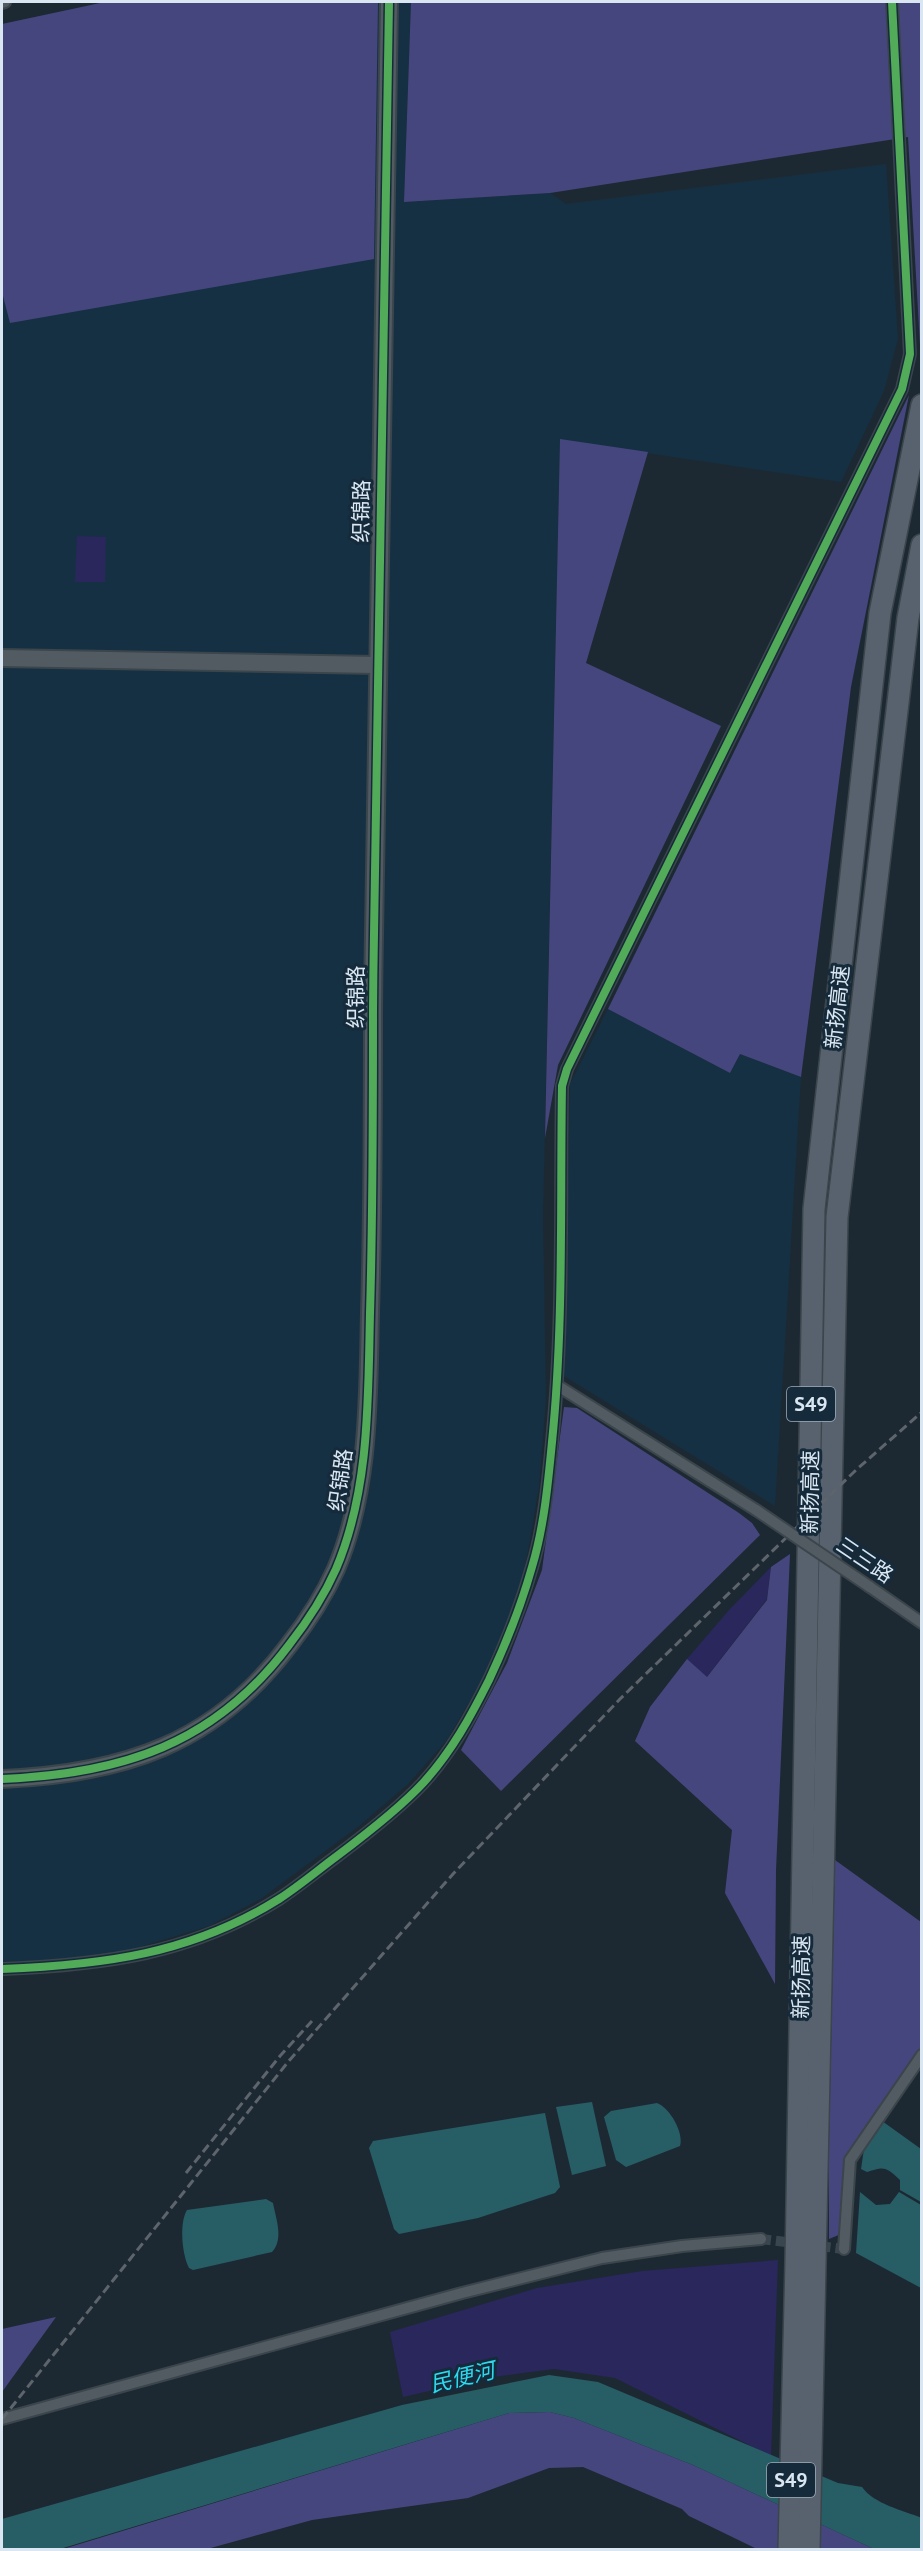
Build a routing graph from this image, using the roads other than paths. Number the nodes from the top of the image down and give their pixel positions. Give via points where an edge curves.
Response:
1 (389, 2) edge
2 (892, 2) edge
3 (921, 405) edge
4 (921, 545) edge
5 (2, 658) edge
6 (376, 665) junction
7 (558, 1386) junction
8 (921, 1623) edge
9 (2, 1779) edge
10 (2, 1969) edge
11 (921, 2055) edge
12 (761, 2240) tunnel mouth
13 (844, 2249) dead end
14 (2, 2419) edge
15 (789, 2550) edge
16 (809, 2550) edge

1 - 6 street, 织锦路
2 - 7 street via 910,354 902,389 567,1069 562,1086
3 - 15 highway, 新扬高速 / S49 via 880,613 814,1209
4 - 16 highway, 新扬高速 / S49 via 908,618 837,1217
5 - 6 street
6 - 9 street, 织锦路 via 368,1397 351,1526 336,1569 308,1620 270,1670 232,1707 186,1738 144,1756 87,1771
7 - 8 street, 三三路, bridge via 756,1510
7 - 10 street via 547,1494 533,1566 506,1645 469,1720 423,1783 345,1850 279,1898 234,1923 176,1947 128,1958 63,1967
11 - 13 street via 850,2160
12 - 14 street via 602,2258

